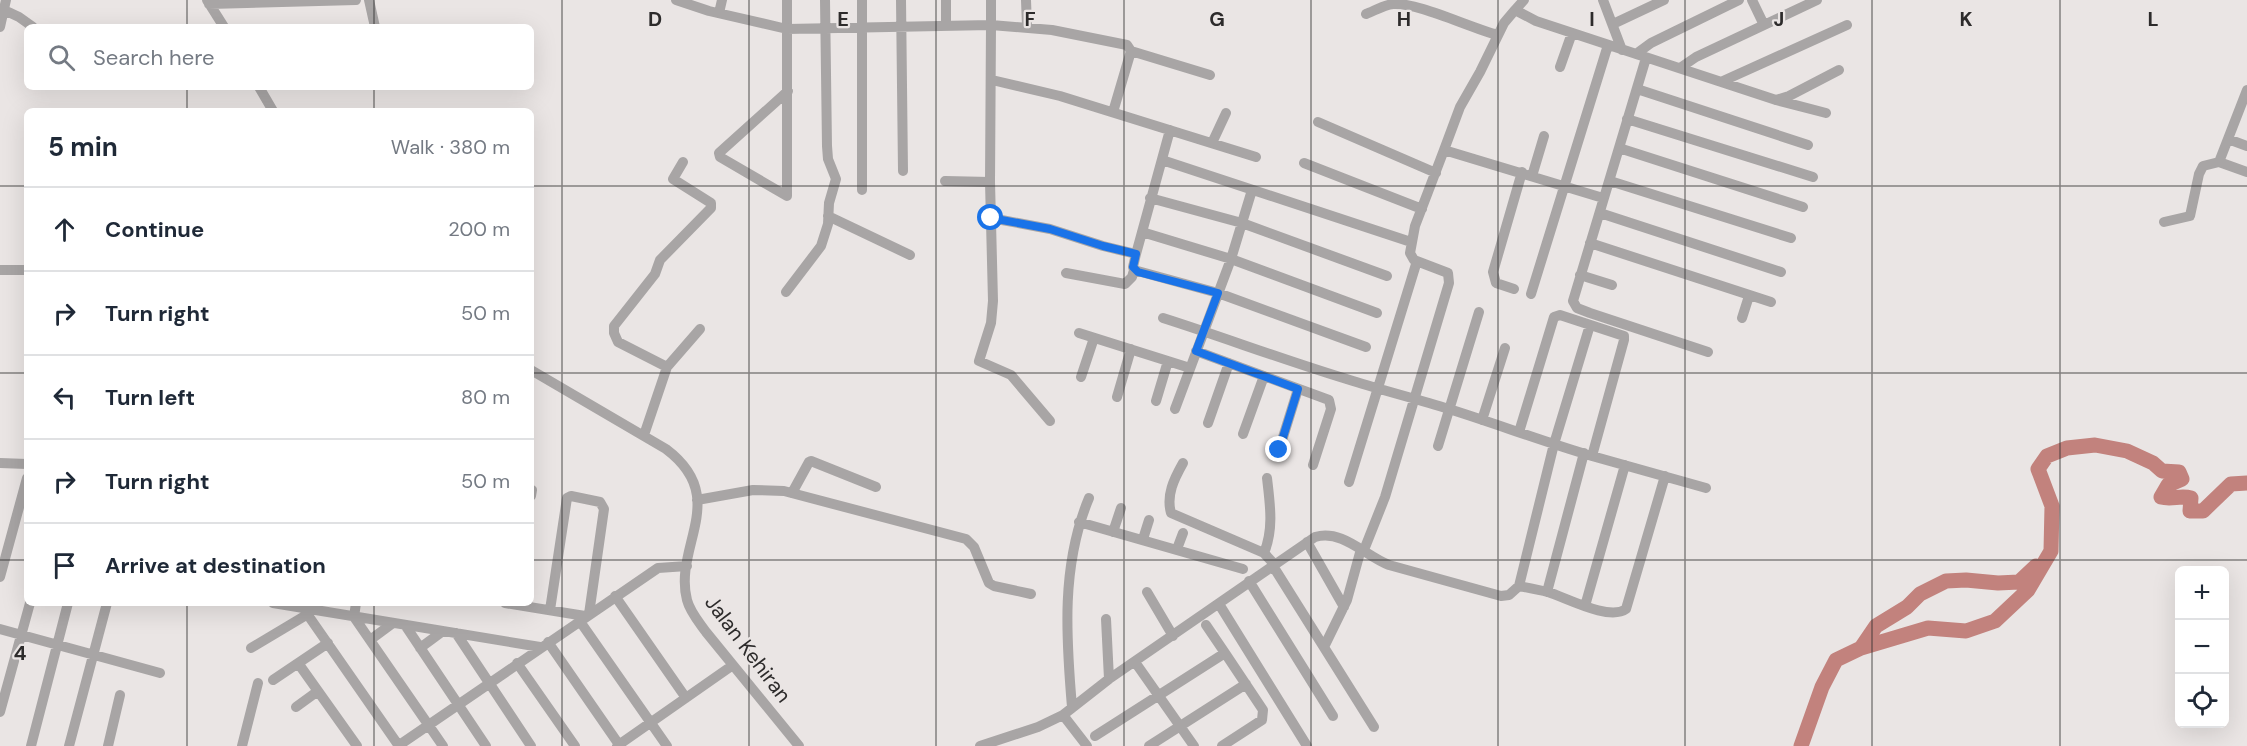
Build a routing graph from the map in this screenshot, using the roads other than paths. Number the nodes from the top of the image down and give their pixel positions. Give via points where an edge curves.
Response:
1 (356, 0) edge
2 (369, 0) edge
3 (676, 0) edge
4 (722, 0) edge
5 (787, 0) edge
6 (825, 0) edge
7 (862, 0) edge
8 (901, 0) edge
9 (946, 0) edge
10 (991, 0) edge
11 (1026, 0) edge
12 (1524, 0) edge
13 (1603, 0) edge
14 (1664, 0) edge
15 (1739, 0) edge
16 (1752, 0) edge
17 (1787, 0) edge
18 (1817, 0) edge
19 (208, 2) edge
20 (1515, 10) junction
21 (1792, 11) junction
22 (719, 13) junction
23 (2, 14) edge
24 (1366, 14) dead end
25 (29, 24) edge
26 (222, 24) edge
27 (374, 24) edge
28 (1613, 24) junction
29 (992, 25) junction
30 (1764, 25) junction
31 (1847, 25) dead end
32 (946, 26) junction
33 (1027, 26) junction
34 (862, 27) junction
35 (901, 27) junction
36 (825, 28) junction
37 (788, 29) junction
38 (1572, 33) junction
39 (1498, 35) junction
40 (1608, 45) junction
41 (1622, 50) junction
42 (1131, 51) junction
43 (1641, 56) junction
44 (1560, 67) dead end
45 (1680, 68) junction
46 (1839, 70) dead end
47 (1210, 75) dead end
48 (992, 80) junction
49 (1723, 81) junction
50 (1637, 89) junction
51 (261, 90) edge
52 (2247, 90) edge
53 (788, 91) junction
54 (1776, 100) junction
55 (2244, 106) edge
56 (271, 108) edge
57 (1113, 112) junction
58 (1226, 113) dead end
59 (1826, 113) dead end
60 (1627, 119) junction
61 (1318, 122) dead end
62 (1170, 130) junction
63 (1544, 136) dead end
64 (2228, 139) junction
65 (1212, 143) junction
66 (1808, 145) dead end
67 (2247, 146) edge
68 (1619, 148) junction
69 (1444, 150) junction
70 (1256, 157) dead end
71 (1162, 160) junction
72 (682, 162) dead end
73 (2219, 162) junction
74 (1304, 163) dead end
75 (903, 171) dead end
76 (2247, 172) edge
77 (1436, 173) junction
78 (1527, 174) junction
79 (1813, 177) dead end
80 (945, 181) dead end
81 (1610, 181) junction
82 (990, 182) junction
83 (1564, 186) junction
84 (862, 190) dead end
85 (1252, 190) junction
86 (1150, 198) junction
87 (1603, 198) junction
88 (1803, 207) dead end
89 (1422, 209) junction
90 (1600, 213) junction
91 (828, 216) junction
92 (991, 218) junction
93 (2164, 222) dead end
94 (1242, 223) junction
95 (1142, 232) junction
96 (1791, 238) dead end
97 (1411, 242) junction
98 (1590, 243) junction
99 (1136, 254) junction
100 (910, 255) dead end
101 (1231, 259) junction
102 (1417, 261) junction
103 (0, 270) edge
104 (24, 270) edge
105 (1134, 270) junction
106 (1781, 272) dead end
107 (1066, 273) dead end
108 (1580, 274) junction
109 (1387, 276) dead end
110 (1612, 285) dead end
111 (1514, 289) dead end
112 (786, 292) dead end
113 (1218, 293) junction
114 (1531, 294) dead end
115 (1749, 296) junction
116 (1772, 302) dead end
117 (1479, 312) dead end
118 (1377, 313) dead end
119 (1163, 318) dead end
120 (1742, 318) dead end
121 (1590, 325) junction
122 (700, 329) dead end
123 (1203, 330) junction
124 (1079, 333) dead end
125 (1094, 338) junction
126 (1366, 347) dead end
127 (1505, 348) dead end
128 (1131, 349) junction
129 (1196, 351) junction
130 (1708, 352) dead end
131 (1168, 361) junction
132 (1229, 363) junction
133 (667, 367) junction
134 (1190, 368) junction
135 (534, 372) edge
136 (1264, 376) junction
137 (1081, 378) dead end
138 (1377, 388) junction
139 (1298, 389) junction
140 (1117, 397) dead end
141 (1413, 398) junction
142 (1156, 401) dead end
143 (1175, 409) dead end
144 (1450, 409) junction
145 (1482, 420) junction
146 (1050, 421) dead end
147 (1208, 423) dead end
148 (1519, 432) junction
149 (1243, 434) dead end
150 (644, 435) junction
151 (1554, 444) junction
152 (1438, 446) dead end
153 (1279, 450) dead end
154 (1588, 454) junction
155 (0, 463) edge
156 (1183, 463) dead end
157 (24, 465) edge
158 (1313, 465) dead end
159 (1625, 465) junction
160 (1665, 476) junction
161 (1267, 478) dead end
162 (1349, 482) dead end
163 (876, 487) dead end
164 (1706, 488) dead end
165 (24, 489) edge
166 (792, 493) junction
167 (1089, 498) dead end
168 (697, 500) junction
169 (1121, 508) dead end
170 (1149, 520) dead end
171 (1079, 522) junction
172 (1113, 532) junction
173 (1183, 533) dead end
174 (1143, 539) junction
175 (1307, 542) junction
176 (1177, 549) junction
177 (1362, 549) junction
178 (1264, 553) junction
179 (687, 566) junction
180 (1274, 566) junction
181 (1243, 569) dead end
182 (0, 577) edge
183 (1249, 581) junction
184 (1519, 586) junction
185 (1147, 592) dead end
186 (1547, 592) junction
187 (1031, 594) dead end
188 (615, 596) junction
189 (1218, 604) junction
190 (29, 606) edge
191 (67, 606) edge
192 (106, 606) edge
193 (285, 606) edge
194 (356, 606) edge
195 (527, 606) edge
196 (1586, 606) junction
197 (1344, 607) junction
198 (550, 610) junction
199 (305, 611) junction
200 (354, 616) junction
201 (584, 617) junction
202 (1106, 619) dead end
203 (393, 623) junction
204 (405, 625) junction
205 (1206, 625) dead end
206 (0, 629) edge
207 (443, 631) junction
208 (456, 633) junction
209 (21, 635) junction
210 (1173, 636) junction
211 (370, 640) junction
212 (328, 643) junction
213 (544, 645) junction
214 (58, 646) junction
215 (1324, 647) junction
216 (251, 648) dead end
217 (420, 648) junction
218 (1225, 653) junction
219 (93, 656) junction
220 (1135, 662) junction
221 (297, 663) junction
222 (517, 663) junction
223 (733, 665) junction
224 (160, 673) dead end
225 (1109, 679) junction
226 (273, 680) dead end
227 (258, 683) dead end
228 (488, 684) junction
229 (1246, 684) junction
230 (318, 692) junction
231 (120, 695) dead end
232 (1159, 695) junction
233 (686, 698) junction
234 (458, 704) junction
235 (296, 707) dead end
236 (1067, 711) junction
237 (0, 712) edge
238 (1334, 716) dead end
239 (651, 723) junction
240 (428, 725) junction
241 (1180, 726) junction
242 (1374, 727) dead end
243 (1095, 736) dead end
244 (31, 746) edge
245 (69, 746) edge
246 (108, 746) edge
247 (242, 746) edge
248 (357, 746) edge
249 (399, 746) edge
250 (442, 746) edge
251 (486, 746) edge
252 (531, 746) edge
253 (575, 746) edge
254 (618, 746) edge
255 (667, 746) edge
256 (800, 746) edge
257 (980, 746) edge
258 (1087, 746) edge
259 (1149, 746) edge
260 (1194, 746) edge
261 (1222, 746) edge
262 (1307, 746) edge

1 - 19 street
2 - 27 street
3 - 22 street
4 - 22 street
5 - 37 street
6 - 36 street
7 - 34 street
8 - 35 street
9 - 32 street
10 - 29 street
11 - 33 street
12 - 20 street
13 - 28 street
14 - 28 street
15 - 43 street via 1651,43
16 - 30 street
17 - 21 street
18 - 21 street
19 - 26 street
20 - 38 street
20 - 39 street
21 - 30 street
22 - 37 street
23 - 25 street via 19,17
24 - 39 street via 1396,4
28 - 41 street
29 - 32 street
29 - 33 street
29 - 48 street
30 - 45 street
31 - 49 street
32 - 35 street
33 - 42 street via 1127,45
34 - 35 street
34 - 36 street
34 - 84 street
35 - 75 street
36 - 37 street
36 - 91 street via 827,146 836,179
37 - 53 street
38 - 40 street
38 - 44 street
39 - 69 street via 1460,107
40 - 41 street
40 - 83 street
41 - 43 street
42 - 47 street
42 - 57 street
43 - 45 street
43 - 50 street
45 - 49 street
46 - 54 street
48 - 57 street
48 - 82 street
49 - 54 street
50 - 60 street
50 - 66 street
51 - 56 street
52 - 55 street
53 - 53 street via 788,126 787,196 719,153
54 - 59 street
55 - 64 street
57 - 62 street
58 - 65 street
60 - 68 street
60 - 79 street
61 - 77 street
62 - 65 street
62 - 71 street
63 - 78 street
64 - 67 street
64 - 73 street
65 - 70 street
68 - 81 street
68 - 88 street
69 - 77 street
69 - 78 street
71 - 85 street
71 - 86 street
72 - 133 street via 673,179 711,203 711,208 660,260 655,274 614,326 618,342
73 - 76 street
73 - 93 street via 2203,166 2188,218
74 - 89 street
77 - 89 street
78 - 83 street
78 - 111 street via 1494,265 1496,283
80 - 82 street
81 - 87 street
81 - 96 street
82 - 92 street
83 - 87 street
83 - 114 street
85 - 94 street
85 - 97 street
86 - 94 street
86 - 95 street
87 - 90 street
89 - 97 street
90 - 98 street
90 - 106 street
91 - 100 street
91 - 112 street via 821,246
92 - 99 street via 1057,230
92 - 146 street via 993,311 979,361 1011,375
94 - 101 street
94 - 109 street
95 - 99 street
95 - 101 street
97 - 102 street via 1411,257
98 - 108 street
98 - 115 street
99 - 105 street
101 - 113 street
101 - 118 street
102 - 138 street
102 - 141 street via 1444,270 1449,277
103 - 104 street
105 - 107 street via 1125,284
105 - 113 street
108 - 110 street
108 - 130 street via 1573,301 1577,308
113 - 123 street
113 - 126 street
115 - 116 street
115 - 120 street
117 - 144 street
119 - 123 street
121 - 148 street via 1560,315 1554,317
121 - 151 street
121 - 154 street via 1620,334 1624,340
122 - 133 street
123 - 129 street
123 - 138 street
124 - 125 street
125 - 128 street
125 - 137 street
127 - 145 street
128 - 131 street
128 - 140 street
129 - 132 street
129 - 134 street
131 - 134 street
131 - 142 street
132 - 136 street
132 - 147 street
133 - 150 street
134 - 143 street
135 - 150 street, Jalan Kehiran
136 - 139 street
136 - 149 street
138 - 141 street
138 - 162 street
139 - 153 street
139 - 158 street via 1329,400 1330,409
141 - 144 street
141 - 177 street via 1384,497
144 - 145 street
144 - 152 street
145 - 148 street
148 - 151 street
150 - 168 street, Jalan Kehiran via 683,464
151 - 154 street
151 - 184 street
154 - 159 street
154 - 186 street
155 - 157 street
156 - 178 street via 1172,483 1171,513
159 - 160 street
159 - 196 street
160 - 164 street
160 - 196 street via 1626,609 1621,613 1607,612
161 - 178 street via 1271,531
163 - 166 street via 812,461
165 - 182 street
166 - 168 street via 753,489
166 - 187 street via 966,539 974,547 989,583
167 - 171 street
168 - 179 street, Jalan Kehiran via 697,523
169 - 172 street
170 - 174 street
171 - 172 street
171 - 236 street via 1068,605
172 - 174 street
173 - 176 street
174 - 176 street
175 - 177 street via 1324,535 1336,536
175 - 180 street
175 - 197 street
176 - 181 street
177 - 184 street via 1389,565 1500,596 1509,595
177 - 197 street
178 - 180 street
179 - 188 street via 658,568
179 - 223 street, Jalan Kehiran via 686,599
180 - 183 street
180 - 215 street
183 - 189 street
183 - 238 street
184 - 186 street
185 - 210 street
186 - 196 street
188 - 201 street
188 - 233 street
189 - 210 street
189 - 262 street
190 - 209 street
191 - 214 street
192 - 219 street
193 - 199 street
194 - 200 street
195 - 198 street
197 - 215 street
198 - 201 street
198 - 201 street via 567,498 571,496 600,502 604,508
199 - 200 street
199 - 212 street
199 - 216 street
200 - 203 street
200 - 211 street
201 - 213 street
201 - 239 street
202 - 225 street
203 - 204 street
203 - 211 street
204 - 207 street
204 - 217 street
205 - 218 street
206 - 209 street
207 - 208 street
207 - 217 street
208 - 213 street
208 - 228 street
209 - 214 street
209 - 237 street
210 - 220 street
211 - 240 street
212 - 221 street
212 - 249 street
213 - 222 street
213 - 254 street
214 - 219 street
214 - 244 street
215 - 242 street
217 - 234 street
218 - 229 street
218 - 232 street
219 - 224 street
219 - 245 street
220 - 225 street
220 - 232 street
221 - 226 street
221 - 230 street
222 - 228 street
222 - 253 street
223 - 233 street
223 - 256 street, Jalan Kehiran
225 - 236 street
227 - 247 street
228 - 234 street
228 - 252 street
229 - 241 street
229 - 261 street via 1264,716
230 - 235 street
230 - 248 street
231 - 246 street
232 - 241 street
232 - 243 street
233 - 239 street
234 - 240 street
234 - 251 street
236 - 257 street via 1038,727
236 - 258 street
239 - 254 street
239 - 255 street
240 - 249 street
240 - 250 street
241 - 259 street
241 - 260 street

